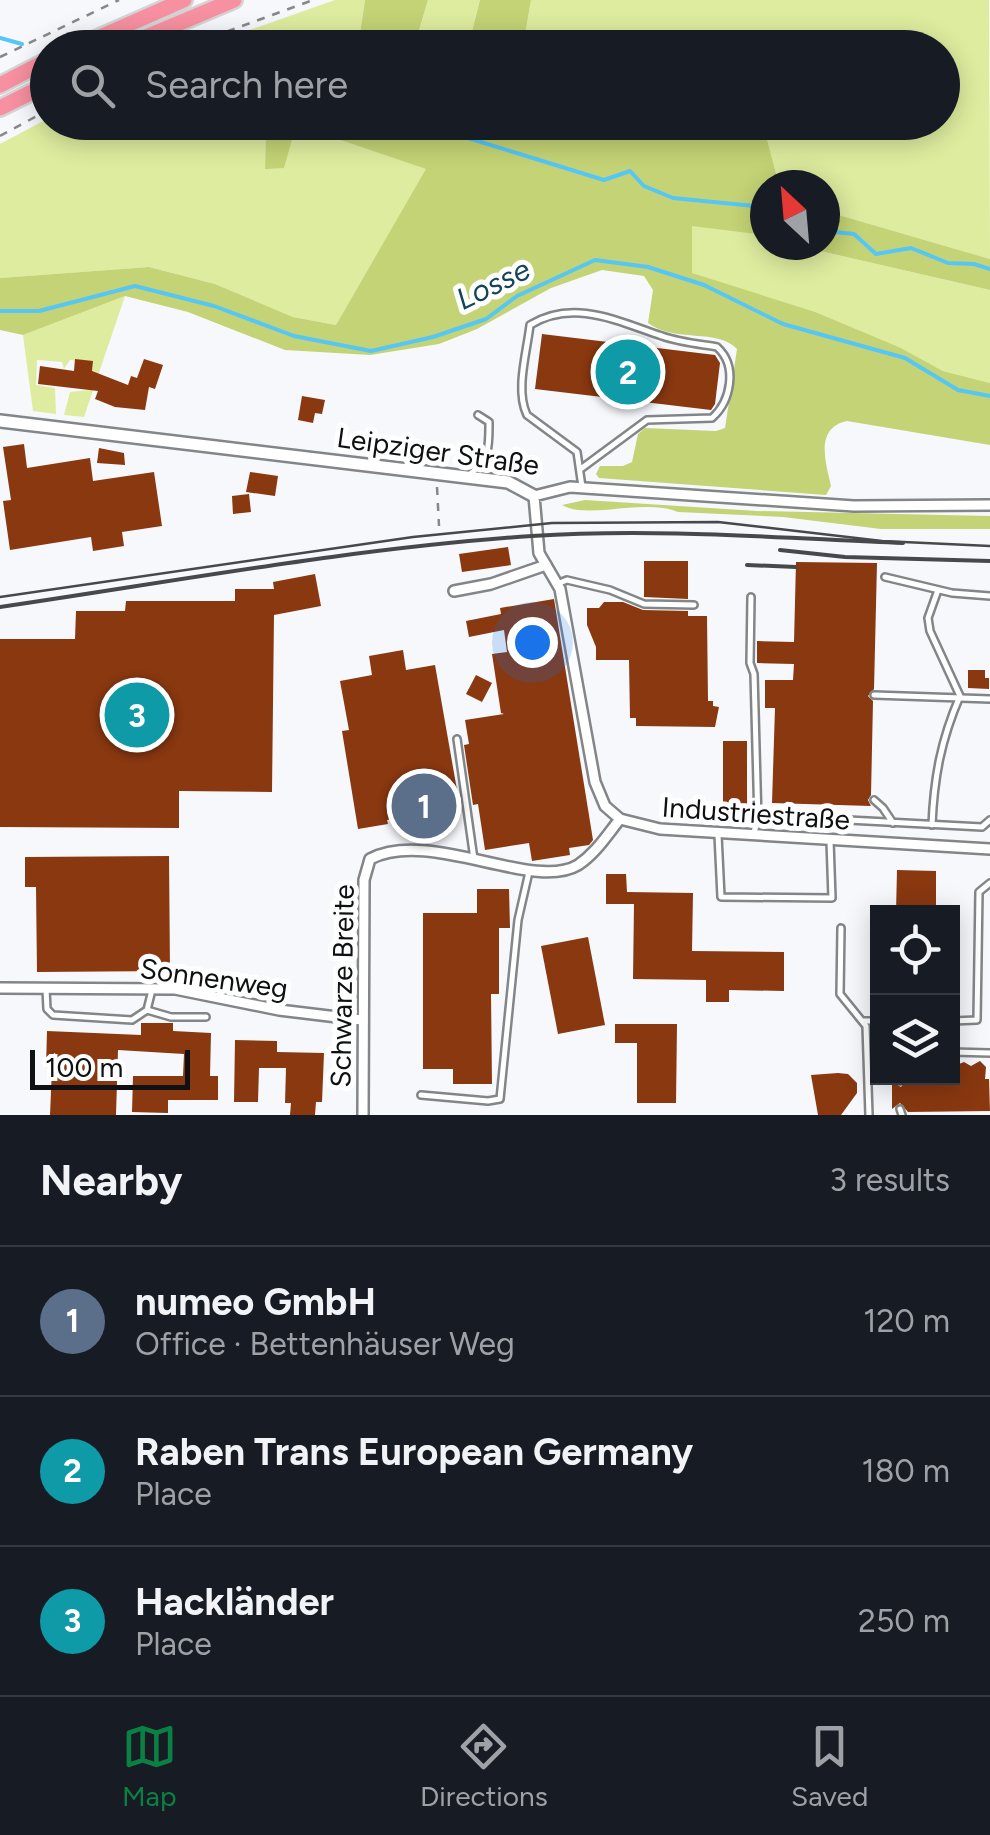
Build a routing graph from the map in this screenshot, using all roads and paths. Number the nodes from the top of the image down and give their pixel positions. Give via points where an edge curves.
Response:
1 (118, 0) edge
2 (184, 0) edge
3 (234, 0) edge
4 (314, 0) edge
5 (56, 30) edge
6 (116, 30) edge
7 (163, 30) edge
8 (232, 30) edge
9 (30, 43) edge
10 (0, 57) edge
11 (30, 69) edge
12 (0, 85) edge
13 (30, 93) edge
14 (0, 108) edge
15 (30, 120) edge
16 (0, 136) edge
17 (478, 415) dead end
18 (0, 420) edge
19 (582, 468) junction
20 (466, 477) junction
21 (436, 487) dead end
22 (582, 488) junction
23 (534, 496) junction
24 (990, 505) edge
25 (439, 526) dead end
26 (546, 565) junction
27 (885, 578) dead end
28 (558, 584) junction
29 (938, 590) junction
30 (454, 591) dead end
31 (990, 596) edge
32 (751, 597) dead end
33 (694, 605) dead end
34 (874, 695) dead end
35 (960, 696) junction
36 (990, 699) edge
37 (457, 739) dead end
38 (874, 800) dead end
39 (620, 819) junction
40 (990, 820) edge
41 (758, 821) junction
42 (893, 824) junction
43 (932, 826) junction
44 (718, 834) junction
45 (752, 836) junction
46 (830, 842) junction
47 (990, 849) edge
48 (474, 859) junction
49 (529, 869) junction
50 (990, 883) edge
51 (842, 928) dead end
52 (0, 988) edge
53 (46, 988) junction
54 (150, 994) dead end
55 (147, 1010) junction
56 (206, 1017) dead end
57 (362, 1020) junction
58 (960, 1021) edge
59 (864, 1022) junction
60 (870, 1022) edge
61 (960, 1052) edge
62 (990, 1052) edge
63 (421, 1095) dead end
64 (363, 1115) edge
65 (869, 1115) edge

1 - 5 path
2 - 6 highway
3 - 7 highway
4 - 8 path
9 - 10 path
11 - 12 highway
13 - 14 highway
15 - 16 path
17 - 20 lane via 489,422 490,448 485,462
18 - 20 street, Leipziger Straße
19 - 19 lane via 577,452 524,408 530,325 568,312 609,316 723,352 728,391 712,418 647,420
19 - 22 lane
20 - 23 street, Leipziger Straße via 508,482
21 - 25 path
22 - 23 street, Leipziger Straße
22 - 24 street, Leipziger Straße via 854,506
23 - 26 street, Industriestraße
26 - 28 street, Industriestraße
26 - 30 street
27 - 29 lane
28 - 33 lane via 567,580 644,604
28 - 39 street, Industriestraße via 595,782
29 - 31 lane
29 - 35 lane via 930,631
32 - 41 lane
34 - 35 lane
35 - 36 lane
35 - 43 lane via 943,735
37 - 48 lane
38 - 42 lane
39 - 44 street, Industriestraße
39 - 49 street via 575,867
40 - 43 lane via 982,827
41 - 42 lane
41 - 45 lane
42 - 43 lane
44 - 45 street, Industriestraße
44 - 46 lane via 721,897 832,898
45 - 46 street, Industriestraße
46 - 47 street, Industriestraße
48 - 49 street
48 - 57 street, Schwarze Breite via 413,848 370,859
49 - 63 lane via 500,1099
50 - 58 lane via 979,892 978,1020
51 - 59 lane via 840,994
52 - 53 street, Sonnenweg
53 - 55 lane via 52,1015 132,1020
53 - 57 street, Sonnenweg via 175,989
54 - 55 lane
55 - 56 lane
57 - 64 street, Schwarze Breite
59 - 60 lane
59 - 65 lane
61 - 62 lane

